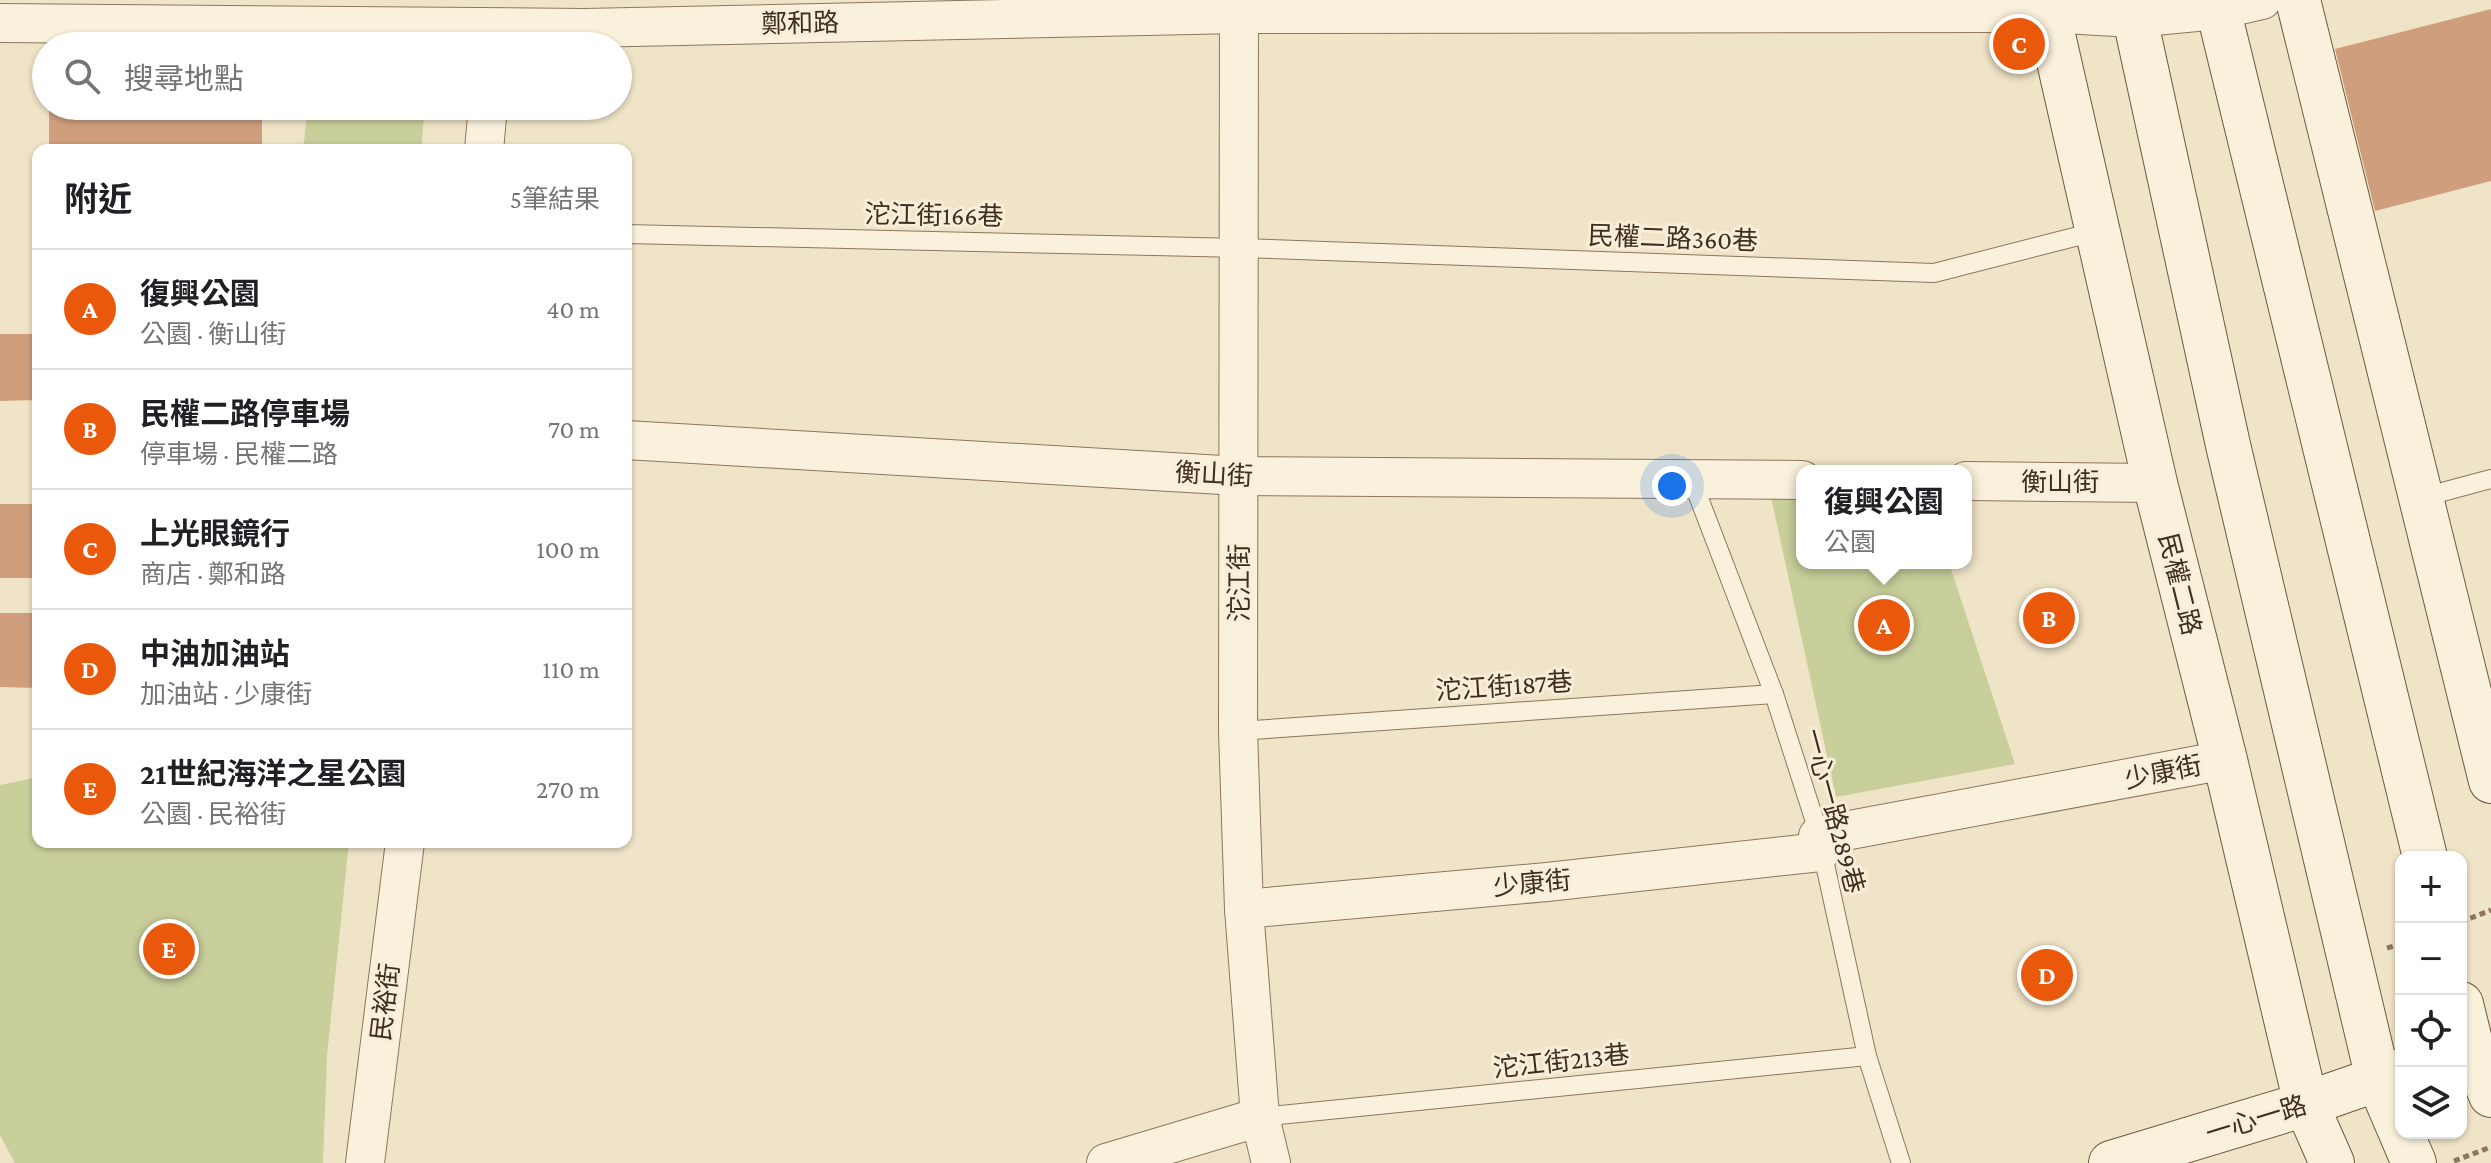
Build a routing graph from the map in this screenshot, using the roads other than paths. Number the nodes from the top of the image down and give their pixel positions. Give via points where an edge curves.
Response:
1 (2262, 0) edge
2 (2298, 0) edge
3 (2217, 5) edge
4 (2046, 6) edge
5 (1239, 7) edge
6 (2132, 9) edge
7 (0, 23) edge
8 (497, 24) edge
9 (487, 120) edge
10 (485, 144) edge
11 (2098, 231) junction
12 (632, 234) edge
13 (1241, 248) junction
14 (632, 440) edge
15 (1239, 476) junction
16 (2491, 479) edge
17 (1692, 480) junction
18 (1796, 480) edge
19 (1972, 481) edge
20 (2155, 483) junction
21 (2420, 498) junction
22 (1774, 694) junction
23 (1238, 731) junction
24 (2225, 760) junction
25 (2491, 781) edge
26 (1818, 839) junction
27 (404, 848) edge
28 (2424, 851) edge
29 (1244, 909) junction
30 (2467, 1023) edge
31 (2475, 1048) edge
32 (1867, 1056) junction
33 (2390, 1075) edge
34 (2491, 1095) edge
35 (2306, 1104) junction
36 (1260, 1117) junction
37 (365, 1163) edge
38 (1106, 1163) edge
39 (1271, 1163) edge
40 (1901, 1163) edge
41 (2111, 1163) edge
42 (2332, 1163) edge
43 (2414, 1163) edge

1 - 3 street, 鄭和路
2 - 21 street
3 - 6 street, 鄭和路
3 - 28 street
4 - 5 street, 鄭和路
4 - 6 street, 鄭和路
4 - 11 street, 民權二路
5 - 8 street, 鄭和路 via 584,28
5 - 13 street, 沱江街
6 - 33 street via 2228,445
7 - 8 street, 鄭和路
9 - 10 street
11 - 13 lane, 民權二路360巷 via 1934,273
11 - 20 street, 民權二路
12 - 13 lane, 沱江街166巷
13 - 15 street, 沱江街
14 - 15 street, 衡山街
15 - 17 street, 衡山街
15 - 23 street, 沱江街
16 - 21 lane
17 - 18 street, 衡山街
17 - 22 lane, 一心一路289巷
19 - 20 street, 衡山街
20 - 24 street, 民權二路
21 - 25 street
22 - 23 lane, 沱江街187巷
22 - 26 lane, 一心一路289巷
23 - 29 street, 沱江街
24 - 26 street, 少康街
24 - 35 street, 民權二路
26 - 29 street, 少康街 via 1547,882
26 - 32 lane, 一心一路289巷
27 - 37 street, 民裕街
29 - 36 street, 沱江街
30 - 31 street
31 - 34 street
32 - 36 lane, 沱江街213巷
32 - 40 lane, 一心一路289巷
33 - 35 street, 一心一路
33 - 43 street
35 - 41 street, 一心一路
35 - 42 street, 民權二路
36 - 38 street
36 - 39 street, 沱江街

